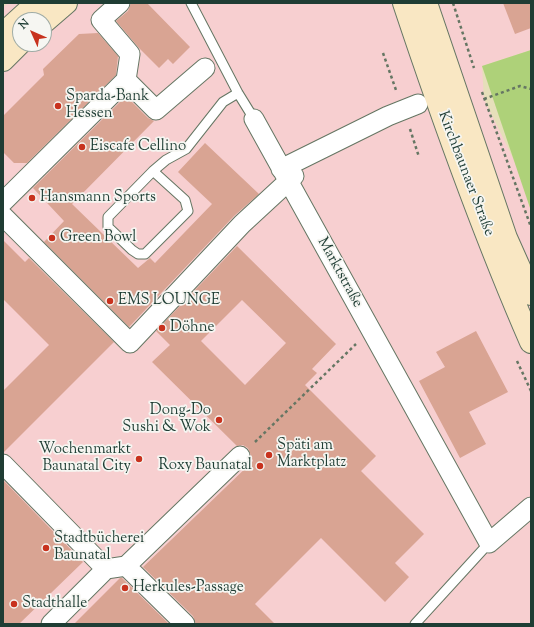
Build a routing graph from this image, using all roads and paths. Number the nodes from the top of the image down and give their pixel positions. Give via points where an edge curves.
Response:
1 (37, 3) edge
2 (66, 3) edge
3 (120, 3) edge
4 (190, 3) edge
5 (404, 3) edge
6 (426, 3) edge
7 (453, 3) edge
8 (52, 15) edge
9 (3, 34) edge
10 (12, 51) edge
11 (383, 53) dead end
12 (3, 60) edge
13 (205, 68) dead end
14 (476, 74) dead end
15 (126, 80) junction
16 (480, 87) dead end
17 (531, 89) edge
18 (238, 93) junction
19 (484, 98) junction
20 (411, 106) junction
21 (254, 119) joint
22 (419, 157) dead end
23 (153, 171) junction
24 (288, 176) junction
25 (3, 202) edge
26 (3, 216) edge
27 (531, 227) edge
28 (531, 294) edge
29 (370, 330) junction
30 (531, 342) edge
31 (264, 433) dead end
32 (240, 456) dead end
33 (3, 464) edge
34 (531, 507) edge
35 (489, 543) junction
36 (126, 566) junction
37 (106, 569) junction
38 (51, 624) edge
39 (185, 624) edge
40 (415, 624) edge

1 - 9 street
2 - 8 street
3 - 15 street via 101,20 130,54
4 - 18 lane, Marktstraße
5 - 30 street, Kirchbaunaer Straße via 432,86 509,291
6 - 28 street, Kirchbaunaer Straße via 506,238
7 - 14 path
10 - 12 street
11 - 20 path
13 - 15 street via 156,110
15 - 25 street
16 - 19 path
17 - 19 path via 520,86
18 - 21 lane, Marktstraße
18 - 23 lane via 224,102 186,149
19 - 27 path
20 - 22 path
20 - 24 street
21 - 24 street, Marktstraße
23 - 23 lane via 108,217 107,222 108,227 138,254 145,254 188,211 185,200
24 - 26 street via 130,343
24 - 29 street, Marktstraße via 308,218
29 - 31 path
29 - 35 street, Marktstraße
32 - 36 street
33 - 37 street
34 - 35 street
35 - 40 lane
36 - 37 street
36 - 39 street
37 - 38 street

